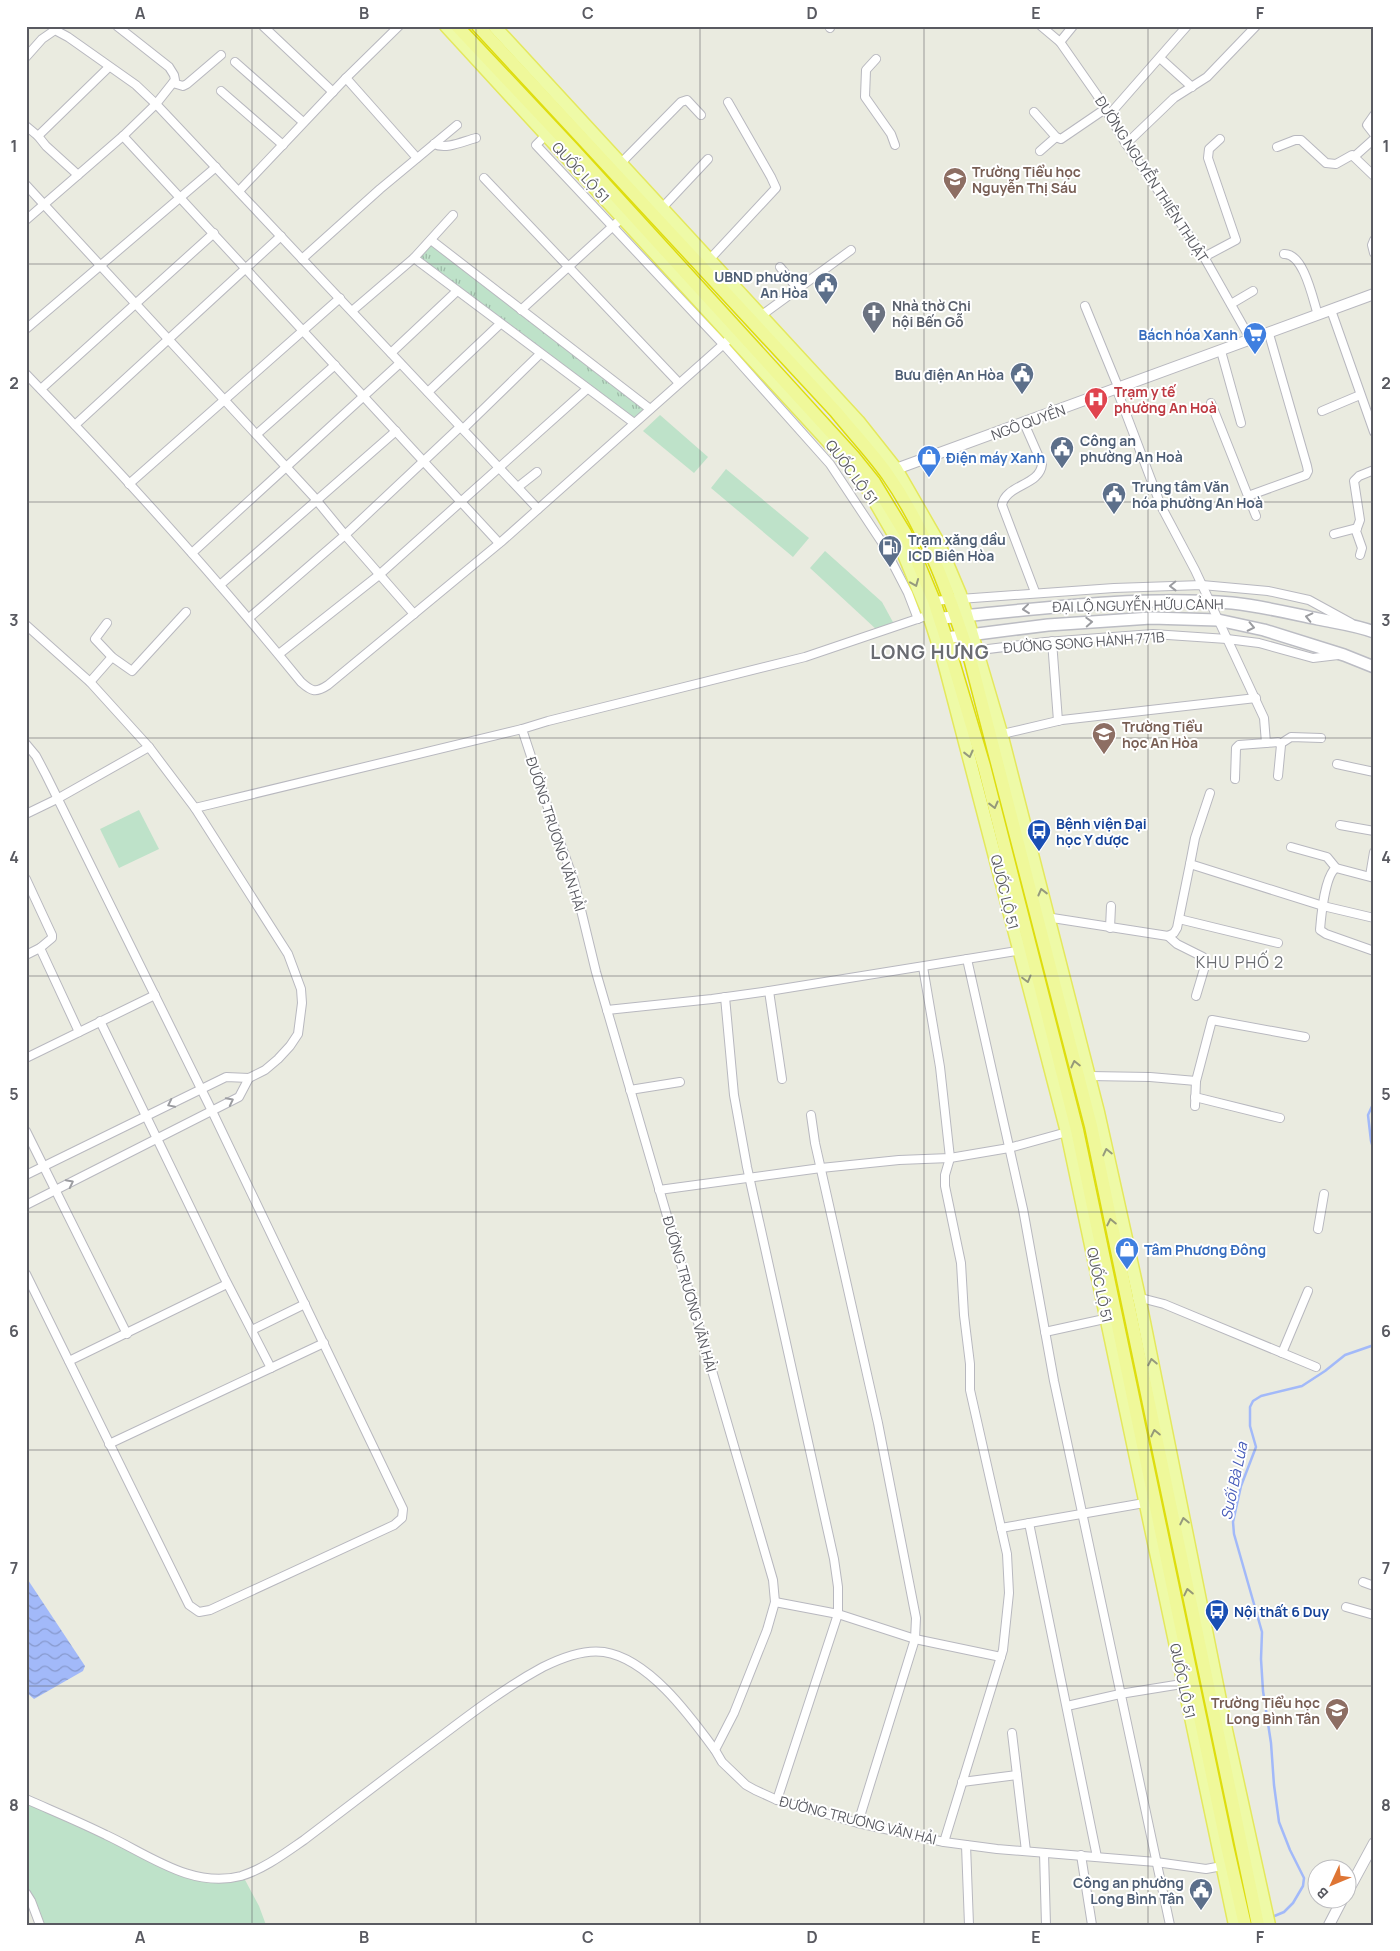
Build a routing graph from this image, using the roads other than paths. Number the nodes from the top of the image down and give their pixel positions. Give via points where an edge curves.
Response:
1 (116, 26) edge
2 (263, 26) edge
3 (399, 26) edge
4 (446, 26) edge
5 (457, 26) edge
6 (478, 26) edge
7 (494, 26) edge
8 (1041, 26) edge
9 (1073, 26) edge
10 (1188, 26) edge
11 (1256, 26) edge
12 (1060, 42) junction
13 (221, 55) dead end
14 (26, 56) edge
15 (876, 58) dead end
16 (1160, 58) junction
17 (235, 62) dead end
18 (109, 66) junction
19 (346, 78) junction
20 (173, 83) junction
21 (1192, 87) junction
22 (221, 91) dead end
23 (333, 92) junction
24 (728, 102) dead end
25 (156, 104) junction
26 (1034, 112) dead end
27 (1107, 112) junction
28 (701, 115) dead end
29 (1374, 116) edge
30 (303, 122) junction
31 (456, 125) dead end
32 (26, 126) edge
33 (581, 127) junction
34 (547, 134) junction
35 (1374, 134) edge
36 (38, 136) junction
37 (123, 136) junction
38 (1056, 137) junction
39 (476, 138) dead end
40 (1220, 139) dead end
41 (1374, 139) edge
42 (434, 144) junction
43 (1126, 144) junction
44 (283, 145) junction
45 (895, 145) dead end
46 (1277, 146) dead end
47 (1040, 151) dead end
48 (1355, 156) junction
49 (417, 158) junction
50 (708, 159) dead end
51 (621, 163) junction
52 (216, 167) junction
53 (78, 175) junction
54 (1374, 176) edge
55 (484, 178) dead end
56 (26, 184) edge
57 (239, 191) junction
58 (181, 197) junction
59 (45, 204) junction
60 (662, 208) junction
61 (453, 215) dead end
62 (623, 217) junction
63 (26, 220) edge
64 (612, 227) junction
65 (214, 233) junction
66 (281, 236) junction
67 (431, 240) junction
68 (1374, 240) edge
69 (851, 250) dead end
70 (1284, 254) dead end
71 (1374, 254) edge
72 (1204, 257) junction
73 (414, 258) junction
74 (302, 259) junction
75 (706, 264) junction
76 (101, 265) junction
77 (780, 267) dead end
78 (246, 268) junction
79 (568, 268) junction
80 (798, 289) junction
81 (457, 291) junction
82 (1253, 291) dead end
83 (1374, 294) edge
84 (340, 298) junction
85 (136, 303) junction
86 (1231, 304) junction
87 (1085, 306) dead end
88 (521, 310) junction
89 (1331, 310) junction
90 (352, 311) junction
91 (762, 315) junction
92 (1318, 315) junction
93 (500, 324) junction
94 (26, 329) edge
95 (303, 330) junction
96 (1269, 334) junction
97 (731, 337) junction
98 (169, 339) junction
99 (777, 340) junction
100 (1251, 340) junction
101 (1221, 351) junction
102 (391, 353) junction
103 (540, 354) junction
104 (400, 363) junction
105 (336, 365) junction
106 (26, 374) edge
107 (679, 383) junction
108 (587, 388) junction
109 (41, 389) junction
110 (1118, 389) junction
111 (428, 392) junction
112 (1360, 395) junction
113 (364, 396) junction
114 (225, 399) junction
115 (1211, 403) dead end
116 (650, 409) junction
117 (1322, 411) dead end
118 (1372, 422) edge
119 (634, 423) junction
120 (1024, 423) junction
121 (1241, 423) dead end
122 (75, 425) junction
123 (462, 428) junction
124 (396, 430) junction
125 (1374, 432) edge
126 (257, 434) junction
127 (424, 461) junction
128 (498, 467) junction
129 (902, 467) junction
130 (286, 468) junction
131 (1374, 470) edge
132 (537, 472) dead end
133 (129, 484) junction
134 (866, 486) junction
135 (518, 487) junction
136 (853, 496) junction
137 (1248, 496) junction
138 (317, 500) junction
139 (461, 501) junction
140 (538, 509) junction
141 (1256, 516) dead end
142 (1357, 528) junction
143 (1334, 534) dead end
144 (345, 535) junction
145 (500, 543) junction
146 (192, 553) junction
147 (1360, 555) dead end
148 (379, 575) junction
149 (220, 585) junction
150 (1202, 585) junction
151 (1035, 592) junction
152 (955, 599) junction
153 (1210, 601) junction
154 (186, 612) dead end
155 (929, 612) junction
156 (414, 614) junction
157 (961, 616) junction
158 (249, 618) junction
159 (1218, 620) junction
160 (107, 623) dead end
161 (26, 625) edge
162 (1355, 625) junction
163 (1374, 632) edge
164 (967, 635) junction
165 (941, 638) junction
166 (1227, 639) junction
167 (1052, 641) junction
168 (972, 651) junction
169 (278, 654) junction
170 (946, 654) junction
171 (1344, 655) junction
172 (112, 657) junction
173 (1374, 666) edge
174 (90, 682) junction
175 (1256, 698) junction
176 (1058, 721) junction
177 (522, 729) junction
178 (996, 735) junction
179 (1321, 738) dead end
180 (1266, 743) junction
181 (26, 744) edge
182 (1280, 744) junction
183 (148, 747) junction
184 (1337, 764) dead end
185 (1374, 772) edge
186 (1278, 776) dead end
187 (1236, 779) dead end
188 (1210, 793) dead end
189 (57, 799) junction
190 (195, 808) junction
191 (26, 814) edge
192 (1340, 825) dead end
193 (1374, 831) edge
194 (1291, 847) dead end
195 (1374, 852) edge
196 (1190, 864) junction
197 (1336, 868) junction
198 (1372, 877) edge
199 (26, 879) edge
200 (1111, 906) dead end
201 (1323, 906) junction
202 (1042, 917) junction
203 (1374, 918) edge
204 (1179, 919) junction
205 (1110, 928) junction
206 (1168, 936) junction
207 (1278, 943) dead end
208 (40, 948) junction
209 (1025, 949) junction
210 (1374, 951) edge
211 (26, 954) edge
212 (968, 959) junction
213 (923, 967) junction
214 (769, 992) junction
215 (155, 994) junction
216 (1196, 996) dead end
217 (725, 997) junction
218 (607, 1010) junction
219 (100, 1021) junction
220 (79, 1032) junction
221 (1305, 1037) dead end
222 (26, 1058) edge
223 (1089, 1076) junction
224 (249, 1078) junction
225 (782, 1079) dead end
226 (1196, 1081) junction
227 (680, 1082) dead end
228 (201, 1089) junction
229 (630, 1090) junction
230 (1195, 1097) junction
231 (1195, 1106) dead end
232 (212, 1111) junction
233 (811, 1115) dead end
234 (145, 1116) junction
235 (1280, 1118) dead end
236 (1096, 1125) junction
237 (26, 1131) edge
238 (1072, 1131) junction
239 (156, 1139) junction
240 (1009, 1148) junction
241 (950, 1158) junction
242 (44, 1166) junction
243 (821, 1168) junction
244 (26, 1175) edge
245 (749, 1177) junction
246 (55, 1190) junction
247 (659, 1190) junction
248 (1324, 1194) dead end
249 (26, 1205) edge
250 (1318, 1229) dead end
251 (26, 1274) edge
252 (228, 1284) junction
253 (1308, 1291) dead end
254 (1139, 1297) junction
255 (1126, 1298) junction
256 (305, 1304) junction
257 (1112, 1317) junction
258 (252, 1330) junction
259 (1046, 1332) junction
260 (127, 1334) junction
261 (324, 1343) junction
262 (1282, 1353) junction
263 (69, 1361) junction
264 (1316, 1366) dead end
265 (271, 1368) junction
266 (110, 1444) junction
267 (1150, 1502) junction
268 (1082, 1513) junction
269 (1029, 1523) junction
270 (1002, 1528) junction
271 (1187, 1560) junction
272 (1363, 1582) dead end
273 (1374, 1586) edge
274 (775, 1602) junction
275 (1346, 1607) dead end
276 (838, 1614) junction
277 (1374, 1615) edge
278 (915, 1639) junction
279 (1001, 1657) junction
280 (1188, 1683) junction
281 (1120, 1694) junction
282 (1067, 1706) junction
283 (1012, 1733) dead end
284 (715, 1750) junction
285 (1017, 1775) junction
286 (962, 1782) junction
287 (26, 1799) edge
288 (777, 1800) junction
289 (858, 1823) junction
290 (944, 1842) junction
291 (966, 1845) junction
292 (1373, 1848) edge
293 (1026, 1851) junction
294 (1044, 1853) junction
295 (1081, 1856) junction
296 (1097, 1857) junction
297 (1250, 1860) junction
298 (1156, 1862) junction
299 (1227, 1865) junction
300 (1358, 1874) edge
301 (26, 1894) edge
302 (1338, 1908) edge
303 (1248, 1919) edge
304 (40, 1925) edge
305 (969, 1925) edge
306 (1046, 1925) edge
307 (1092, 1925) edge
308 (1170, 1925) edge
309 (1269, 1925) edge
310 (1329, 1925) edge

1 - 20 street via 169,67 174,74
2 - 23 street
3 - 19 street
4 - 34 main road, QUỐC LỘ 51
5 - 97 highway, QUỐC LỘ 51 via 566,141
6 - 33 highway, QUỐC LỘ 51
7 - 33 main road, QUỐC LỘ 51
8 - 12 street, ĐƯỜNG NGUYỄN THIỆN THUẬT
9 - 12 street
10 - 16 street
11 - 21 street via 1207,77
12 - 27 street, ĐƯỜNG NGUYỄN THIỆN THUẬT
13 - 20 street via 187,84
14 - 18 street via 55,30
15 - 45 street via 866,70 865,98 891,134
16 - 21 street
16 - 27 street
17 - 30 street
18 - 25 street
18 - 36 street
19 - 23 street
19 - 49 street
20 - 25 street
21 - 43 street via 1170,102
22 - 44 street
23 - 30 street
24 - 75 street via 776,188
25 - 37 street
25 - 52 street
26 - 38 street
27 - 38 street via 1063,139
27 - 43 street, ĐƯỜNG NGUYỄN THIỆN THUẬT
28 - 51 street via 687,100 681,102
29 - 35 street via 1367,124
30 - 44 street
31 - 42 street
32 - 36 street
33 - 51 main road, QUỐC LỘ 51
33 - 75 highway, QUỐC LỘ 51
34 - 62 main road, QUỐC LỘ 51
34 - 64 street via 536,145
36 - 53 street
37 - 53 street
37 - 58 street
38 - 47 street
39 - 42 street via 451,145
40 - 72 street via 1209,149 1208,158 1236,240
41 - 48 street
42 - 49 street
43 - 72 street, ĐƯỜNG NGUYỄN THIỆN THUẬT
44 - 57 street
46 - 48 street via 1301,140 1331,164
48 - 54 street
49 - 74 street
50 - 60 street
51 - 60 main road, QUỐC LỘ 51
52 - 57 street
52 - 58 street
53 - 59 street
55 - 79 street
56 - 59 street
57 - 66 street
58 - 65 street
58 - 76 street
59 - 63 street
59 - 76 street
60 - 75 main road, QUỐC LỘ 51
61 - 67 street
62 - 64 street
62 - 97 main road, QUỐC LỘ 51
64 - 79 street
64 - 97 street
65 - 78 street
65 - 85 street
66 - 74 street
66 - 78 street
67 - 73 street
67 - 88 street
68 - 71 street
69 - 80 street
70 - 92 street via 1291,255 1301,265
72 - 86 street, ĐƯỜNG NGUYỄN THIỆN THUẬT
73 - 81 street
73 - 90 street
74 - 84 street
75 - 91 main road, QUỐC LỘ 51
75 - 99 highway, QUỐC LỘ 51
76 - 85 street
76 - 94 street
77 - 80 street
78 - 95 street
78 - 98 street
79 - 88 street
79 - 107 street
80 - 91 street
81 - 93 street
81 - 102 street
82 - 86 street
83 - 89 street, NGÔ QUYỀN
84 - 90 street
84 - 95 street
85 - 98 street
85 - 109 street
86 - 100 street, ĐƯỜNG NGUYỄN THIỆN THUẬT
87 - 110 street
88 - 116 street
89 - 92 street, NGÔ QUYỀN
89 - 112 street
90 - 102 street
91 - 99 main road, QUỐC LỘ 51
92 - 96 street, NGÔ QUYỀN
93 - 103 street
93 - 111 street
95 - 105 street
95 - 114 street
96 - 100 street, NGÔ QUYỀN
96 - 137 street via 1308,471 1303,477
97 - 107 street
97 - 134 main road, QUỐC LỘ 51 via 846,460
97 - 136 street
97 - 155 highway, QUỐC LỘ 51 via 827,426 874,482 905,533
98 - 114 street
98 - 122 street
99 - 129 main road, QUỐC LỘ 51
99 - 152 highway, QUỐC LỘ 51 via 887,474
100 - 101 street, NGÔ QUYỀN
101 - 110 street, NGÔ QUYỀN
101 - 121 street
102 - 104 street
103 - 108 street
103 - 123 street
104 - 111 street
104 - 113 street
105 - 113 street
105 - 126 street
106 - 109 street
107 - 116 street
108 - 119 street
108 - 128 street
109 - 122 street
110 - 120 street, NGÔ QUYỀN
110 - 150 street via 1161,506
111 - 123 street
112 - 117 street
112 - 118 street
113 - 124 street
113 - 130 street
114 - 126 street
114 - 133 street
115 - 137 street
116 - 119 street
118 - 125 street
119 - 140 street
120 - 129 street, NGÔ QUYỀN
120 - 151 street via 1042,468 1039,474 1006,494 1002,505
122 - 133 street
123 - 127 street
123 - 128 street
124 - 127 street
124 - 138 street
126 - 130 street
127 - 139 street
127 - 144 street
128 - 135 street
128 - 139 street
129 - 152 main road, QUỐC LỘ 51 via 938,542
130 - 138 street
130 - 146 street
131 - 142 street via 1354,481 1360,520
132 - 135 street
133 - 146 street
134 - 136 street
134 -> 155 main road, QUỐC LỘ 51 via 900,545
135 - 140 street
136 - 155 street via 908,593
137 - 141 street
138 - 144 street
138 - 149 street
139 - 145 street
139 - 148 street
140 - 145 street
142 - 143 street
142 - 147 street via 1362,548
144 - 148 street
144 - 158 street
145 - 156 street
146 - 149 street
148 - 156 street
148 - 169 street
149 - 158 street
150 -> 151 street
150 - 153 street
150 - 162 street via 1268,591 1309,600
151 - 152 street
152 - 155 street
152 - 157 highway, QUỐC LỘ 51
153 -> 157 main road, ĐẠI LỘ NGUYỄN HỮU CẢNH via 1051,607
153 - 159 street
162 -> 153 main road, ĐẠI LỘ NGUYỄN HỮU CẢNH via 1272,608
154 - 172 street via 136,669 128,670
155 - 157 main road, ĐẠI LỘ NGUYỄN HỮU CẢNH
155 - 165 highway, QUỐC LỘ 51
155 - 177 street via 805,657
156 - 169 street via 317,692 310,691
157 - 164 highway, QUỐC LỘ 51
158 - 169 street
164 -> 159 main road, ĐẠI LỘ NGUYỄN HỮU CẢNH via 1048,625 1151,618
159 - 166 street
159 -> 171 main road, ĐẠI LỘ NGUYỄN HỮU CẢNH via 1264,630
160 - 172 street via 95,639
161 - 174 street
162 - 163 main road, ĐẠI LỘ NGUYỄN HỮU CẢNH
164 - 165 main road, ĐẠI LỘ NGUYỄN HỮU CẢNH
164 - 168 highway, QUỐC LỘ 51
165 - 170 highway, QUỐC LỘ 51
166 - 167 street, ĐƯỜNG SONG HÀNH 771B via 1153,634
166 - 171 street, ĐƯỜNG SONG HÀNH 771B via 1259,643 1313,658
166 - 175 street
167 - 168 street, ĐƯỜNG SONG HÀNH 771B
167 - 176 street
168 - 170 street, ĐƯỜNG SONG HÀNH 771B
168 - 178 highway, QUỐC LỘ 51
170 -> 209 highway, QUỐC LỘ 51 via 984,766
171 - 173 main road, ĐẠI LỘ NGUYỄN HỮU CẢNH
172 - 174 street
174 - 183 street
175 - 176 street
175 - 180 street via 1264,718
176 - 178 street
177 - 190 street
177 - 218 street, ĐƯỜNG TRƯƠNG VĂN HẢI via 574,880
202 -> 178 highway, QUỐC LỘ 51
179 - 182 street via 1291,737
180 - 182 street
180 - 187 street via 1237,746
181 - 189 street via 36,756
182 - 186 street
183 - 189 street
183 - 190 street
184 - 185 street
188 - 196 street
189 - 191 street
189 - 215 street
190 - 224 street via 288,954 301,990 298,1034 278,1059
192 - 193 street
194 - 197 street via 1327,857
195 - 198 street
196 - 201 street
196 - 204 street
197 - 198 street
197 - 201 street via 1331,874
199 - 208 street via 52,935 50,942
200 - 205 street
201 - 203 street
201 - 210 street via 1321,932
202 - 205 street
202 - 223 main road, QUỐC LỘ 51
236 -> 202 highway, QUỐC LỘ 51
204 - 206 street via 1174,933
204 - 207 street
205 - 206 street
206 - 216 street via 1176,944 1203,957 1205,966
208 - 211 street
208 - 220 street
209 - 212 street
209 -> 238 highway, QUỐC LỘ 51
212 - 213 street
212 - 240 street
213 - 214 street
213 - 241 street via 940,1067
214 - 217 street
214 - 225 street
215 - 219 street
215 - 228 street
217 - 218 street
217 - 245 street via 734,1095
218 - 229 street, ĐƯỜNG TRƯƠNG VĂN HẢI
219 - 220 street
219 - 234 street
220 - 222 street
221 - 226 street via 1212,1020
223 - 226 street
223 - 236 main road, QUỐC LỘ 51
224 - 228 street via 226,1076
232 -> 224 street via 239,1097
226 - 230 street
227 - 229 street
228 - 232 street
228 -> 234 street
229 - 247 street, ĐƯỜNG TRƯƠNG VĂN HẢI
230 - 231 street
230 - 235 street
232 - 239 street
232 - 256 street
233 - 243 street
234 - 239 street
234 - 242 street
236 - 238 highway
254 -> 236 main road, QUỐC LỘ 51
255 -> 236 highway, QUỐC LỘ 51
237 - 242 street
238 - 240 street
238 - 257 highway, QUỐC LỘ 51
246 -> 239 street
239 - 252 street
240 - 241 street
240 - 259 street
241 - 243 street
241 - 270 street via 945,1186 961,1263 970,1390
242 - 244 street
242 - 246 street
243 - 245 street
243 - 278 street via 878,1423 915,1610
245 - 247 street
245 - 276 street via 834,1559
246 - 249 street
246 - 260 street
247 - 274 street, ĐƯỜNG TRƯƠNG VĂN HẢI via 774,1580
248 - 250 street
251 - 263 street
252 - 258 street
252 - 260 street
253 - 262 street
254 - 255 street
254 - 262 street via 1164,1304
271 -> 254 main road, QUỐC LỘ 51
271 -> 255 highway, QUỐC LỘ 51
256 - 258 street
256 - 261 street
257 - 259 street
257 - 267 highway, QUỐC LỘ 51
258 - 265 street
259 - 268 street
260 - 263 street
261 - 265 street
261 - 266 street via 403,1509 402,1518 394,1525 210,1610 199,1612 189,1604
262 - 264 street
263 - 266 street
265 - 266 street
267 - 268 street
267 - 280 highway, QUỐC LỘ 51
268 - 269 street
268 - 281 street
269 - 270 street
269 - 282 street
270 - 279 street via 1010,1574
297 -> 271 highway, QUỐC LỘ 51
272 - 273 street
274 - 276 street
274 - 284 street, ĐƯỜNG TRƯƠNG VĂN HẢI via 734,1713
275 - 277 street
276 - 278 street
276 - 288 street
278 - 279 street
278 - 289 street
279 - 286 street
280 - 281 street
280 - 299 main road, QUỐC LỘ 51
281 - 282 street
281 - 298 street
282 - 296 street
283 - 285 street
284 - 287 street via 660,1682 618,1656 591,1651 544,1667 504,1691 304,1840 243,1875 227,1878 192,1876
284 - 288 street, ĐƯỜNG TRƯƠNG VĂN HẢI via 722,1762 746,1785
285 - 286 street
285 - 293 street
286 - 290 street
288 - 289 street, ĐƯỜNG TRƯƠNG VĂN HẢI
289 - 290 street, ĐƯỜNG TRƯƠNG VĂN HẢI
290 - 291 street, ĐƯỜNG TRƯƠNG VĂN HẢI
291 - 293 street, ĐƯỜNG TRƯƠNG VĂN HẢI
291 - 305 street
292 - 300 street
293 - 294 street, ĐƯỜNG TRƯƠNG VĂN HẢI
294 - 295 street, ĐƯỜNG TRƯƠNG VĂN HẢI
294 - 306 street
295 - 296 street, ĐƯỜNG TRƯƠNG VĂN HẢI
295 - 307 street
296 - 298 street, ĐƯỜNG TRƯƠNG VĂN HẢI
297 - 299 highway
297 - 303 highway, QUỐC LỘ 51
298 - 299 street, ĐƯỜNG TRƯƠNG VĂN HẢI via 1206,1869
298 - 308 street
299 - 303 highway, QUỐC LỘ 51
301 - 304 street
302 - 310 street
303 - 309 main road

